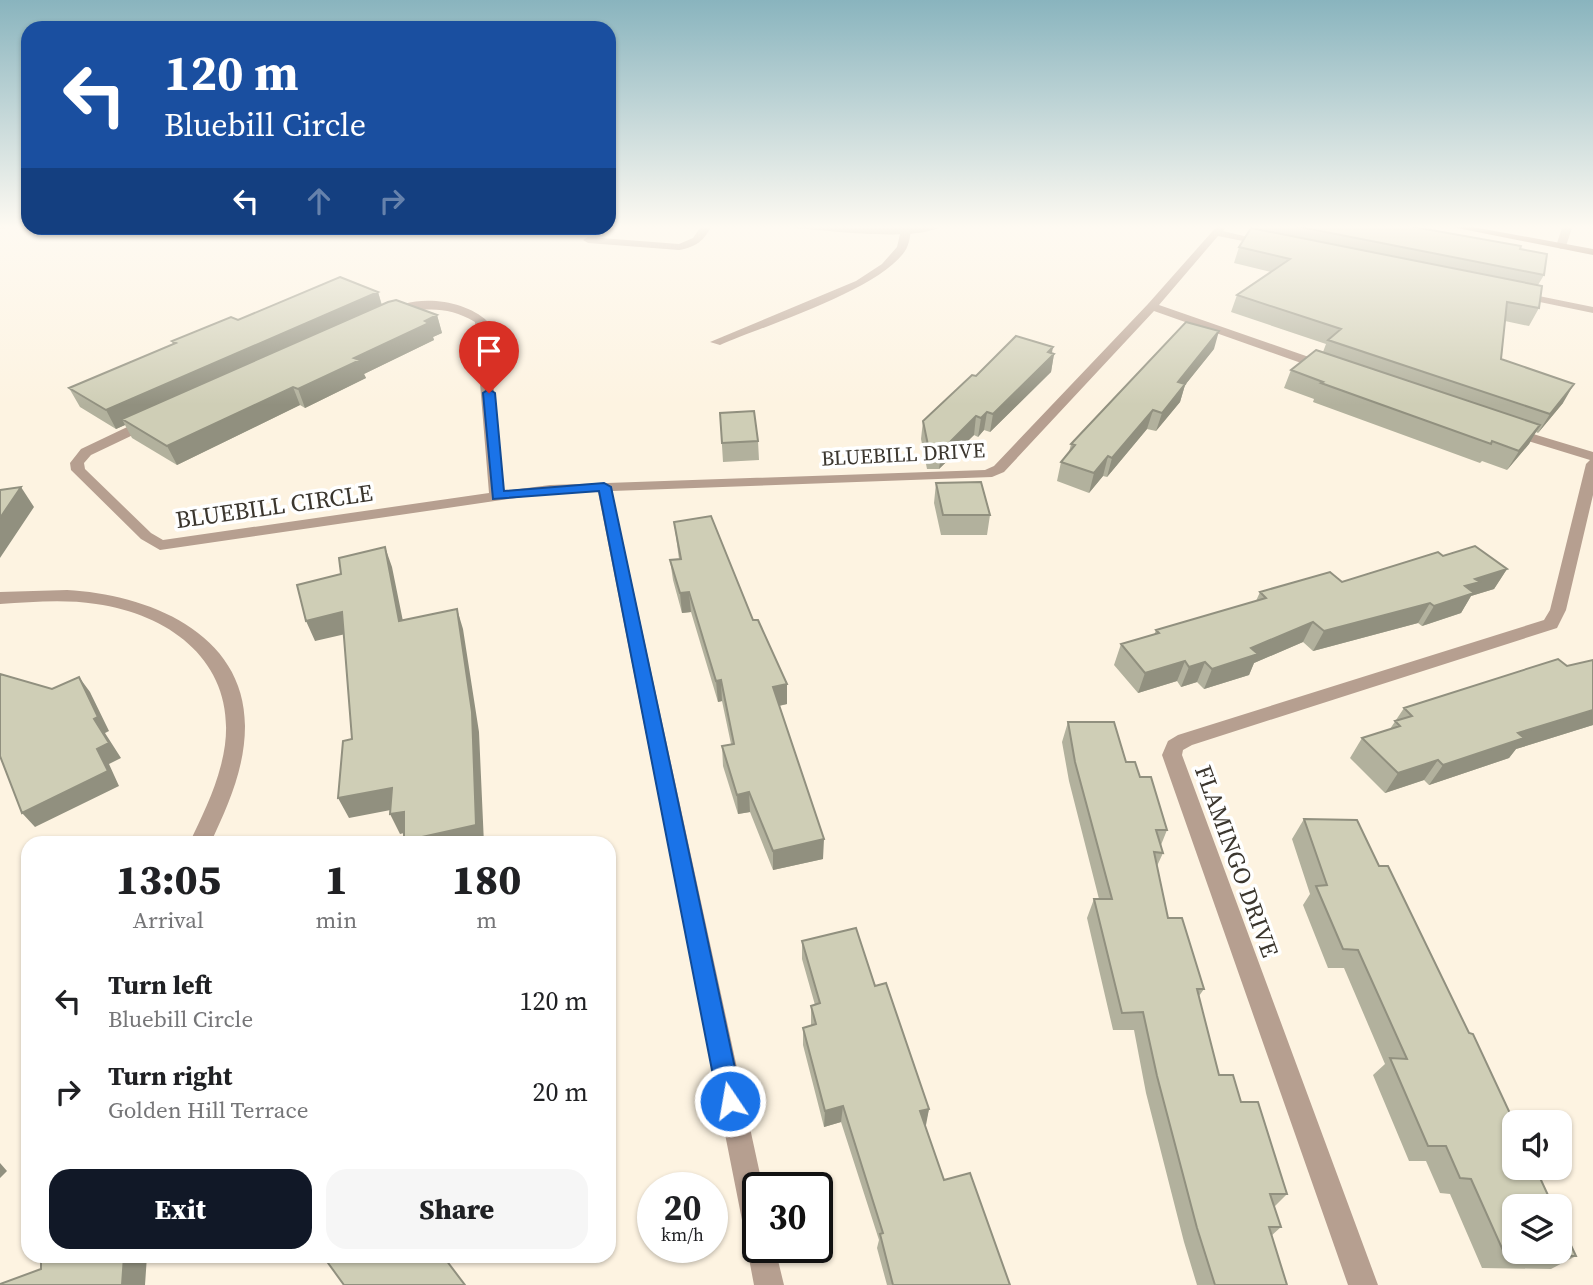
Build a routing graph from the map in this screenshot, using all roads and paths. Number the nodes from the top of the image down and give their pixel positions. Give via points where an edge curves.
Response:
1 (855, 285) edge
2 (1171, 285) edge
3 (1512, 293) edge
4 (1152, 306) junction
5 (1593, 310) edge
6 (374, 320) edge
7 (716, 342) dead end
8 (1343, 373) edge
9 (169, 413) edge
10 (1499, 428) edge
11 (1593, 457) edge
12 (1593, 464) edge
13 (604, 487) junction
14 (497, 496) junction
15 (0, 598) edge
16 (202, 836) edge
17 (746, 1172) edge
18 (764, 1263) edge
19 (769, 1285) edge
20 (1363, 1285) edge

1 - 7 street
2 - 4 street, BLUEBILL DRIVE
3 - 5 street
4 - 8 street
4 - 13 street, BLUEBILL DRIVE via 999,469 986,474
6 - 14 street via 425,303 467,314 482,324
9 - 14 street, BLUEBILL CIRCLE via 96,446 77,463 78,470 160,545
10 - 11 street
12 - 20 street, FLAMINGO DRIVE via 1551,624 1185,740 1175,746 1172,755
13 - 14 street, BLUEBILL CIRCLE
13 - 17 street
15 - 16 street via 106,600 162,617 203,644 228,682 237,733 224,795
18 - 19 street

